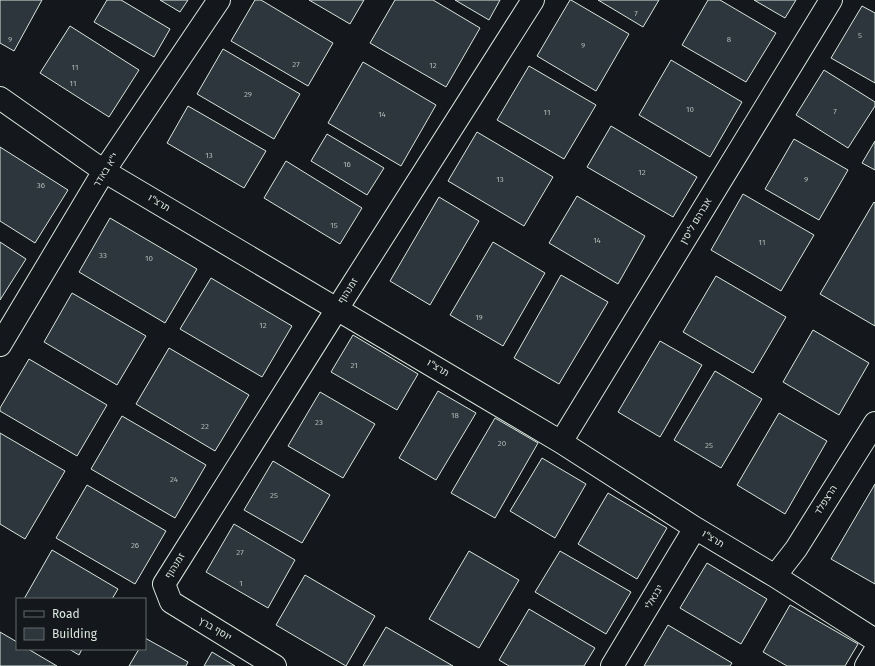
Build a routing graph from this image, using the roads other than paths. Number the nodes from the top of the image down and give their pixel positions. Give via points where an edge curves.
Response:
1 (219, 0) edge
2 (533, 0) edge
3 (831, 0) edge
4 (0, 98) edge
5 (104, 171) junction
6 (337, 309) junction
7 (0, 345) edge
8 (875, 423) edge
9 (561, 442) junction
10 (695, 528) junction
11 (776, 576) junction
12 (164, 584) joint
13 (875, 640) edge
14 (875, 651) edge
15 (275, 666) edge
16 (612, 666) edge
17 (866, 666) edge

1 - 5 street, י"א באדר
2 - 6 street, זמנהוף
3 - 9 street, אברהם ליסין
4 - 5 street, תרצ"ו
5 - 6 street, תרצ"ו
5 - 7 street, י"א באדר
6 - 9 street, תרצ"ו
6 - 12 street, זמנהוף
8 - 11 street, הרצפלד via 796,549
9 - 10 street, תרצ"ו
10 - 11 street, תרצ"ו
10 - 16 street, יבנאלי
11 - 13 street, תרצ"ו
12 - 15 street, יוסף ברץ via 171,602
14 - 17 street

